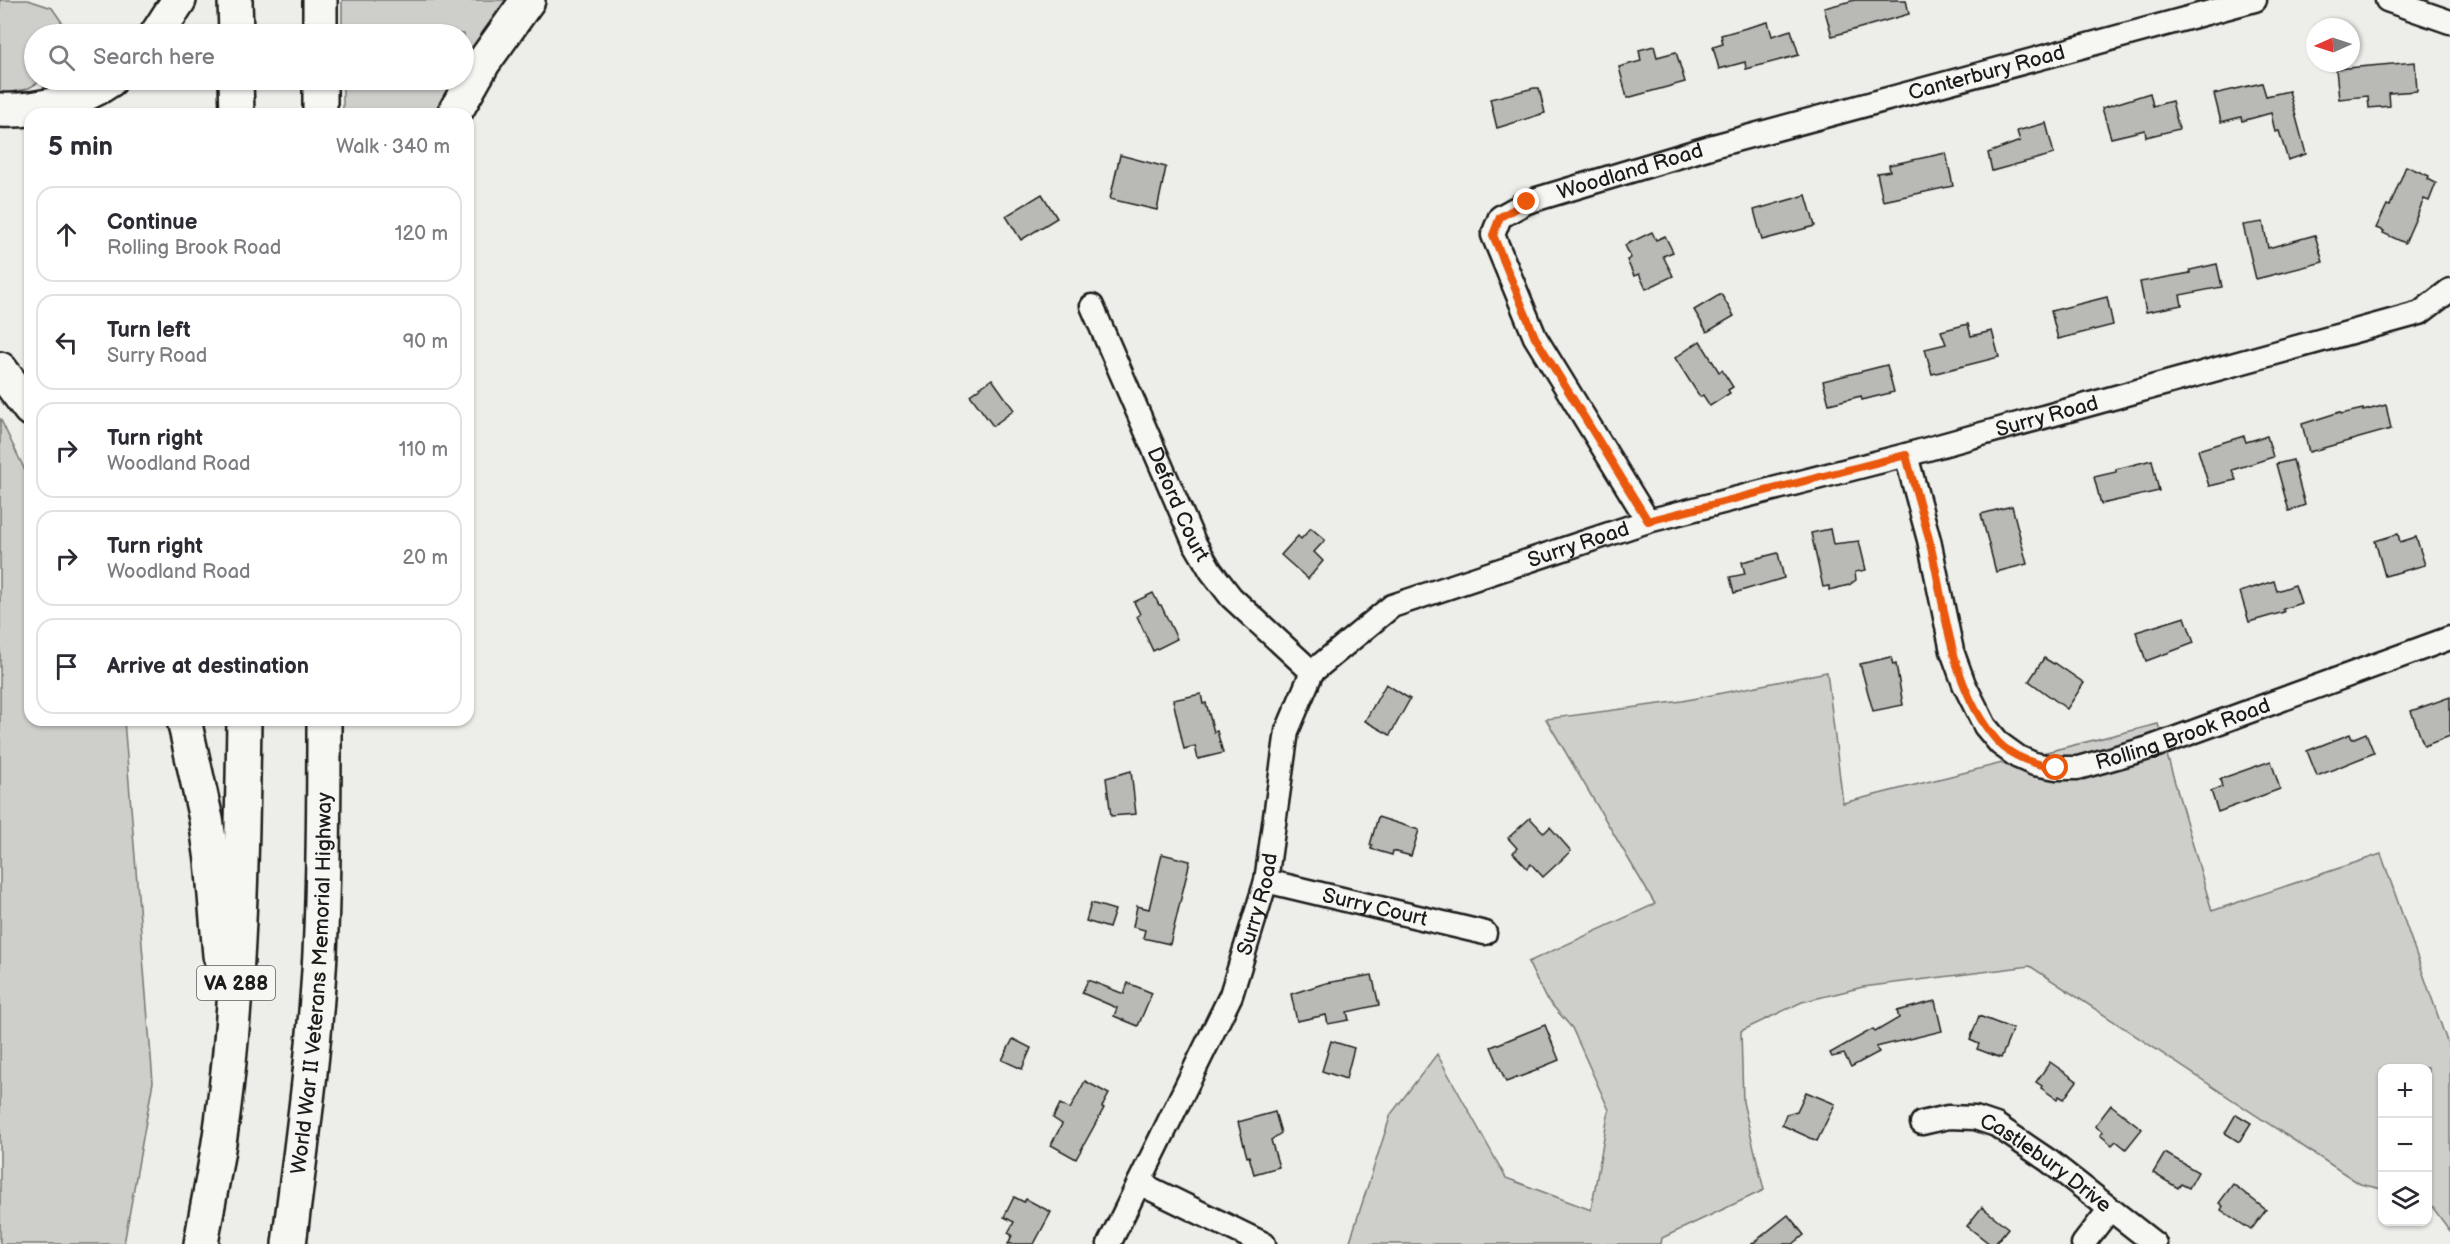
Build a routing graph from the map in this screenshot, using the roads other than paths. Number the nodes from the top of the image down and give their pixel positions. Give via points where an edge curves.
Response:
1 (179, 0) edge
2 (236, 0) edge
3 (320, 0) edge
4 (528, 0) edge
5 (2256, 0) edge
6 (2387, 0) edge
7 (2450, 22) edge
8 (163, 24) edge
9 (236, 24) edge
10 (320, 24) edge
11 (474, 79) edge
12 (92, 90) edge
13 (236, 90) edge
14 (320, 90) edge
15 (468, 90) edge
16 (24, 108) edge
17 (26, 108) edge
18 (237, 108) edge
19 (320, 108) edge
20 (457, 108) edge
21 (0, 110) edge
22 (1718, 145) joint
23 (2450, 290) edge
24 (1092, 306) dead end
25 (0, 369) edge
26 (24, 401) edge
27 (1906, 455) junction
28 (1648, 521) junction
29 (2450, 638) edge
30 (1312, 672) junction
31 (185, 726) edge
32 (244, 726) edge
33 (324, 726) edge
34 (1266, 881) junction
35 (1485, 933) dead end
36 (235, 993) junction
37 (1922, 1122) dead end
38 (1139, 1183) junction
39 (2110, 1209) junction
40 (201, 1244) edge
41 (289, 1244) edge
42 (1108, 1244) edge
43 (1264, 1244) edge
44 (2083, 1244) edge
45 (2155, 1244) edge

1 - 8 highway
2 - 9 highway
3 - 10 highway
4 - 11 highway
5 - 22 street, Canterbury Road
6 - 7 street
12 - 17 highway
13 - 18 highway
14 - 19 highway
15 - 20 highway
16 - 21 highway
22 - 28 street, Woodland Road via 1527,202 1500,217 1493,235 1535,337
23 - 27 street, Surry Road via 2420,313
24 - 30 street, Deford Court via 1194,542 1211,571 1232,597
25 - 26 highway
27 - 28 street, Surry Road
27 - 29 street, Rolling Brook Road via 1952,651 1964,684 1985,726 2000,744 2034,764 2078,768 2149,748
28 - 30 street, Surry Road via 1392,606
30 - 34 street, Surry Road via 1287,731
31 - 36 highway via 211,850 219,953
32 - 36 highway, VA 288
33 - 41 highway, World War II Veterans Memorial Highway via 320,954
34 - 35 street, Surry Court
34 - 38 street, Surry Road via 1231,995
36 - 40 highway, VA 288 via 223,1116
37 - 39 street, Castlebury Drive via 1948,1117 1975,1118 1996,1125
38 - 42 street, Surry Road
38 - 43 street
39 - 44 street
39 - 45 street, Castlebury Drive

